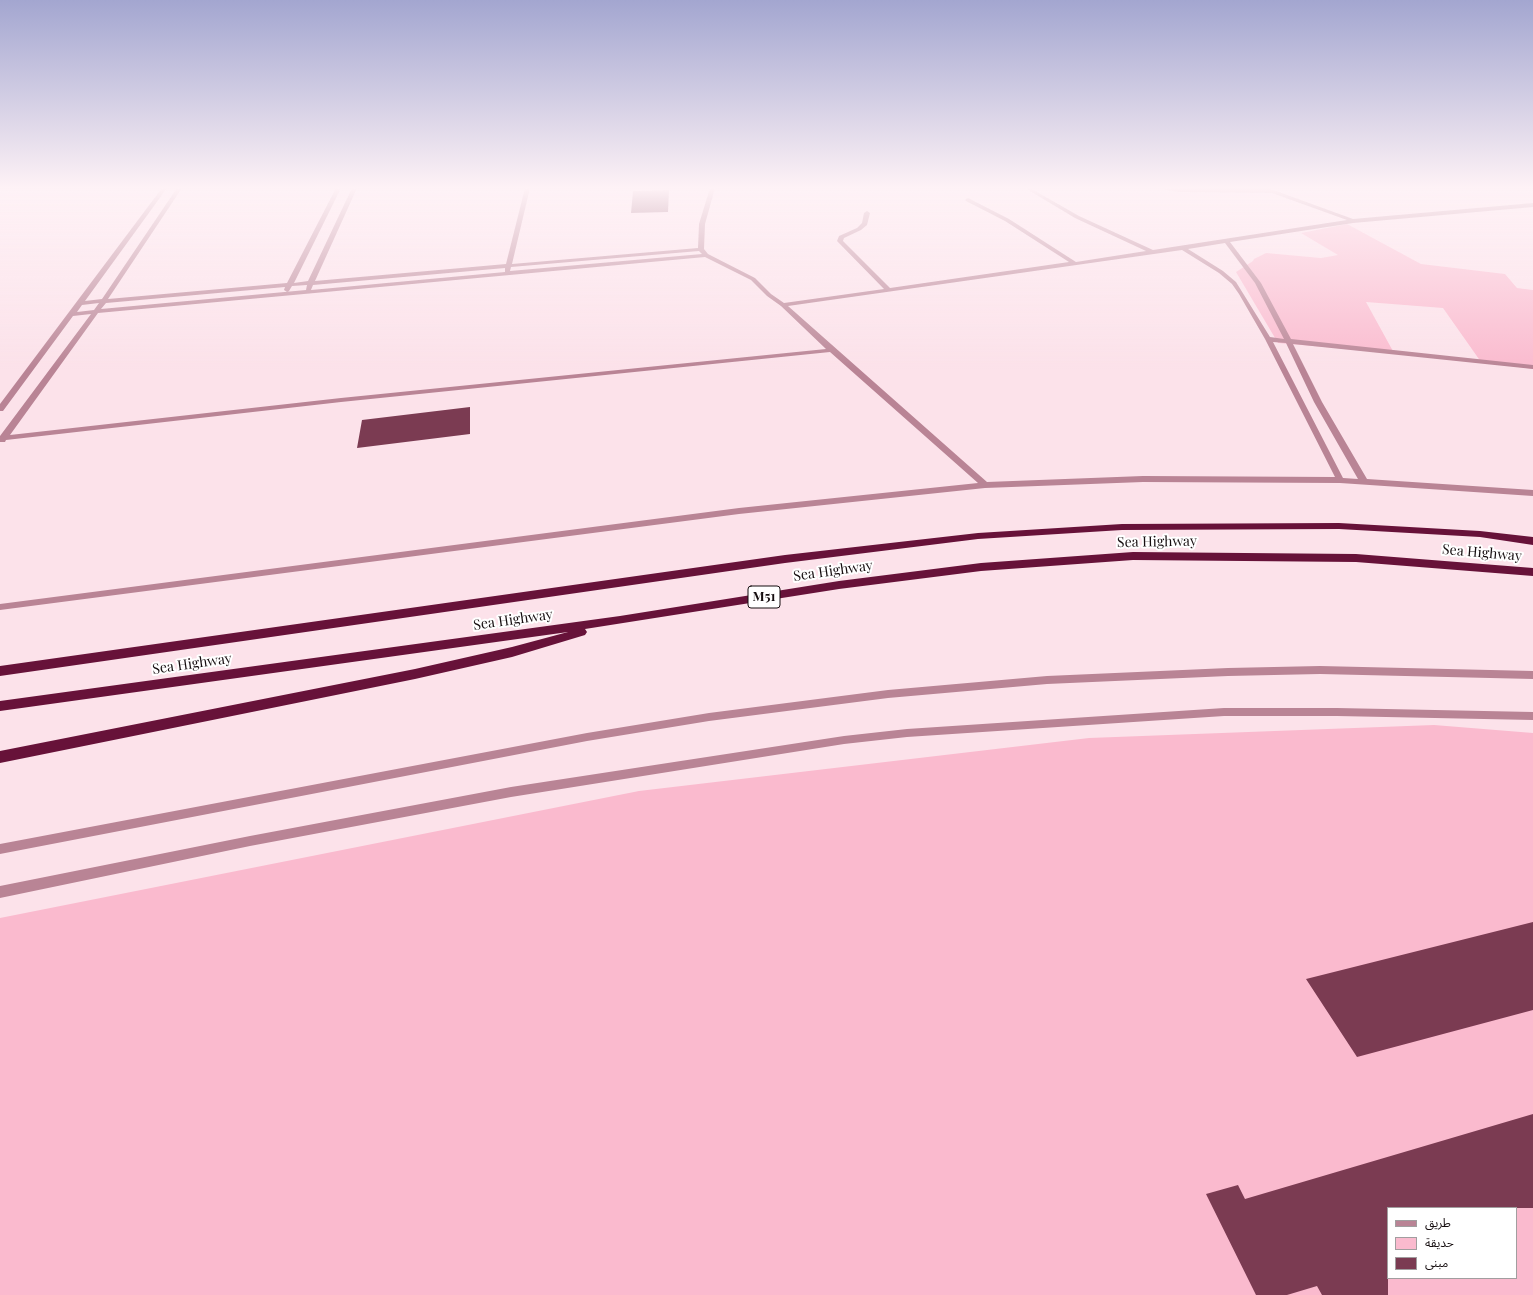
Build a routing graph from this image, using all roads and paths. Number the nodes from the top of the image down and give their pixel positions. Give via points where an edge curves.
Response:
1 (120, 248) edge
2 (138, 248) edge
3 (307, 248) edge
4 (326, 248) edge
5 (512, 248) edge
6 (847, 248) edge
7 (1051, 248) edge
8 (1144, 248) edge
9 (1180, 248) edge
10 (1183, 248) edge
11 (1232, 248) edge
12 (701, 249) joint
13 (1152, 252) junction
14 (706, 256) junction
15 (1074, 263) junction
16 (508, 266) junction
17 (507, 274) junction
18 (310, 284) junction
19 (288, 286) junction
20 (889, 290) junction
21 (307, 293) junction
22 (285, 295) junction
23 (102, 302) junction
24 (80, 303) junction
25 (783, 305) junction
26 (95, 312) junction
27 (71, 314) junction
28 (1268, 339) junction
29 (1287, 341) junction
30 (832, 350) junction
31 (1533, 367) edge
32 (0, 409) edge
33 (1, 440) edge
34 (1340, 480) junction
35 (1364, 482) junction
36 (985, 485) junction
37 (1533, 493) edge
38 (1533, 541) edge
39 (1533, 572) edge
40 (0, 607) edge
41 (620, 620) junction
42 (0, 671) edge
43 (1533, 675) edge
44 (0, 706) edge
45 (1533, 716) edge
46 (0, 757) edge
47 (0, 849) edge
48 (0, 892) edge

1 - 24 street
2 - 23 street
3 - 19 street
4 - 18 street
5 - 16 street
6 - 20 street
7 - 15 street
8 - 13 street
9 - 13 street
10 - 28 street via 1234,283
11 - 29 street via 1258,284
12 - 14 street
12 - 16 street
13 - 15 street
14 - 17 street
14 - 25 street via 753,279
15 - 20 street
16 - 17 street
16 - 18 street
17 - 21 street
18 - 19 street
18 - 21 street
19 - 22 street
19 - 23 street
20 - 25 street
21 - 22 street
22 - 26 street
23 - 24 street
23 - 26 street
24 - 27 street
25 - 30 street
26 - 27 street
26 - 33 street
27 - 32 street
28 - 29 street
28 - 34 street
29 - 31 street
29 - 35 street via 1318,402
30 - 33 street via 341,400
30 - 36 street
34 - 35 street
34 - 36 street via 1142,479
35 - 37 street
36 - 40 street via 739,511
38 - 42 highway, Sea Highway via 1480,534 1339,526 1122,527 978,536 785,559
39 - 41 highway, Sea Highway / M51 via 1356,558 1133,556 981,567 839,585
41 - 44 highway, Sea Highway / M51
41 - 46 highway via 512,652 415,674
43 - 47 street via 1320,670 1228,672 1047,680 888,694 717,716 587,737
45 - 48 street via 1224,712 930,731 844,740 496,794

